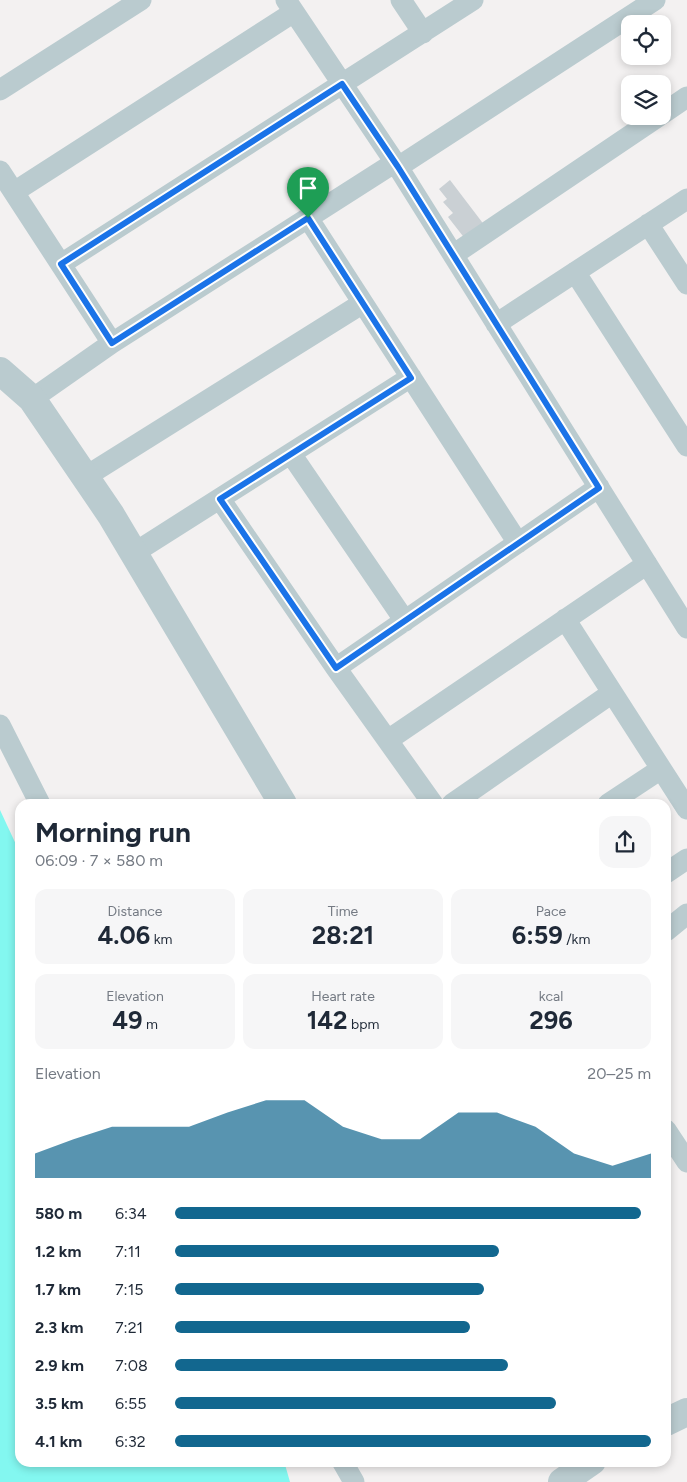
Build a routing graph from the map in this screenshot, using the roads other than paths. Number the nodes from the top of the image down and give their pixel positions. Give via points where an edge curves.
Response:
1 (141, 0) edge
2 (401, 0) edge
3 (473, 0) edge
4 (655, 0) edge
5 (290, 6) edge
6 (423, 33) junction
7 (342, 84) junction
8 (0, 90) edge
9 (687, 97) edge
10 (671, 108) edge
11 (646, 125) edge
12 (396, 165) junction
13 (0, 171) edge
14 (14, 192) junction
15 (687, 199) edge
16 (308, 218) junction
17 (648, 224) junction
18 (453, 255) junction
19 (61, 264) junction
20 (575, 272) junction
21 (687, 284) edge
22 (363, 303) junction
23 (496, 324) junction
24 (112, 343) junction
25 (0, 371) edge
26 (411, 378) junction
27 (32, 399) junction
28 (687, 446) edge
29 (292, 454) junction
30 (85, 477) junction
31 (599, 488) junction
32 (220, 499) junction
33 (518, 543) junction
34 (134, 553) junction
35 (647, 564) junction
36 (565, 619) junction
37 (405, 621) junction
38 (687, 628) edge
39 (336, 668) junction
40 (612, 693) junction
41 (0, 725) edge
42 (388, 740) junction
43 (661, 769) junction
44 (37, 799) edge
45 (280, 799) edge
46 (429, 799) edge
47 (459, 799) edge
48 (616, 799) edge
49 (687, 809) edge
50 (687, 859) edge
51 (671, 870) edge
52 (687, 914) edge
53 (671, 927) edge
54 (671, 1138) edge
55 (687, 1162) edge
56 (687, 1412) edge
57 (671, 1420) edge
58 (345, 1467) edge
59 (583, 1467) edge
60 (354, 1482) edge
61 (562, 1482) edge

1 - 8 street
2 - 6 street
3 - 6 street
4 - 12 street
5 - 7 street
5 - 14 street
6 - 7 street
7 - 12 street
7 - 19 street
9 - 10 street
11 - 18 street
12 - 16 street
12 - 18 street
13 - 14 street
14 - 19 street
15 - 17 street
16 - 22 street
16 - 24 street
17 - 20 street
17 - 21 street
18 - 23 street
19 - 24 street
20 - 23 street
20 - 28 street
22 - 26 street
22 - 30 street
23 - 31 street
24 - 27 street
25 - 27 street
26 - 29 street
26 - 33 street
27 - 30 street
29 - 32 street
29 - 37 street
30 - 34 street
31 - 33 street
31 - 35 street
32 - 34 street
32 - 39 street
33 - 37 street
34 - 45 street
35 - 36 street
35 - 38 street
36 - 40 street
36 - 42 street
37 - 39 street
39 - 42 street
40 - 43 street
40 - 47 street
41 - 44 street
42 - 46 street
43 - 48 street
43 - 49 street
50 - 51 street
52 - 53 street
54 - 55 street
56 - 57 street
58 - 60 street
59 - 61 street

